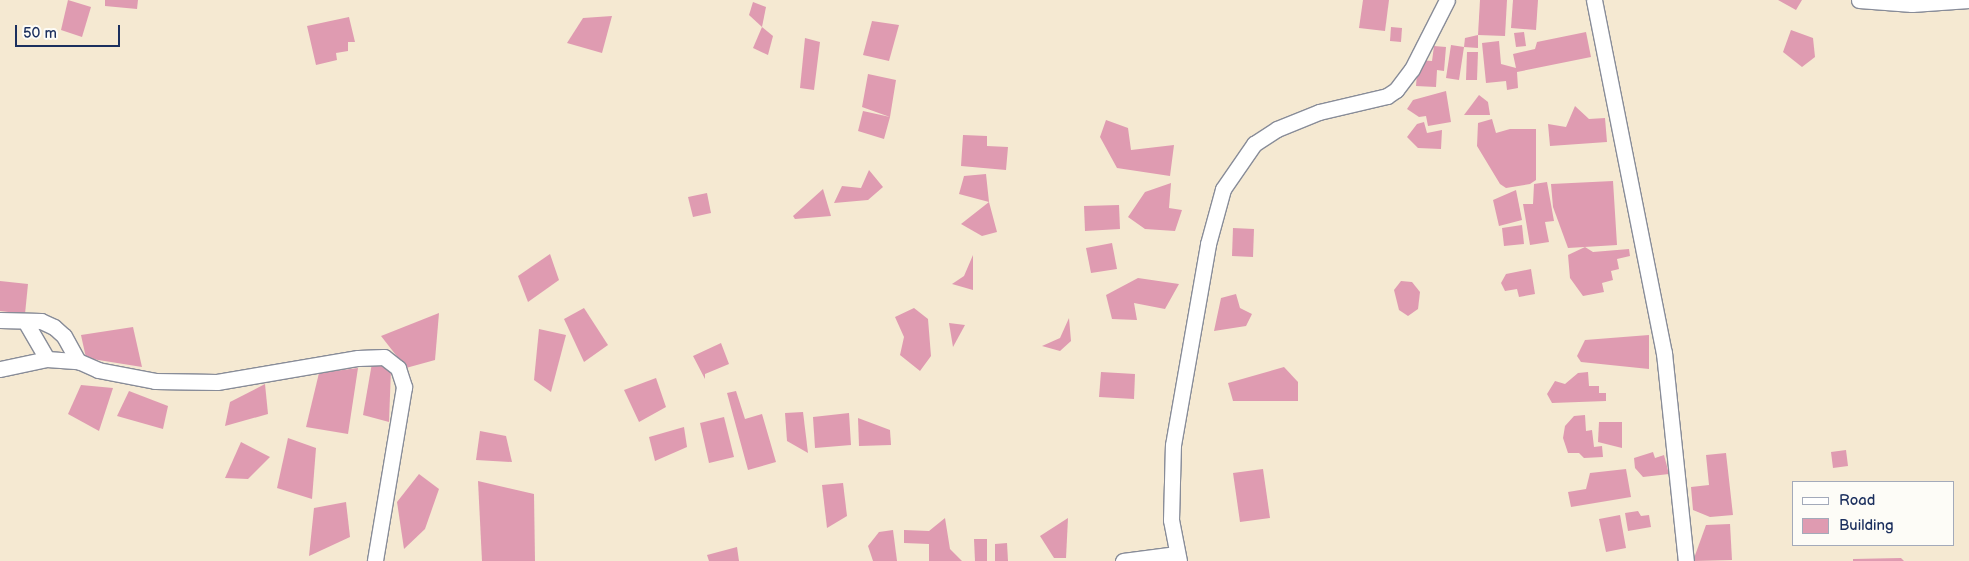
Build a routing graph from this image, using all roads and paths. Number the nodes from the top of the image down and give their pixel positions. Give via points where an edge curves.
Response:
1 (1447, 0) edge
2 (1594, 0) edge
3 (1859, 0) edge
4 (1969, 0) edge
5 (0, 320) edge
6 (24, 321) junction
7 (47, 359) junction
8 (78, 361) junction
9 (0, 368) edge
10 (1178, 557) edge
11 (375, 561) edge
12 (1123, 561) edge
13 (1686, 561) edge

1 - 10 street via 1412,69 1396,90 1387,96 1319,112 1277,129 1254,144 1222,189 1208,244 1173,446 1171,520
2 - 13 street via 1664,353
3 - 4 street via 1912,4
5 - 6 street
6 - 7 street
6 - 8 street via 41,321 54,327 64,336
7 - 8 street
7 - 9 street
8 - 11 street via 98,370 183,383 218,382 358,358 384,357 398,368 404,387
10 - 12 street

